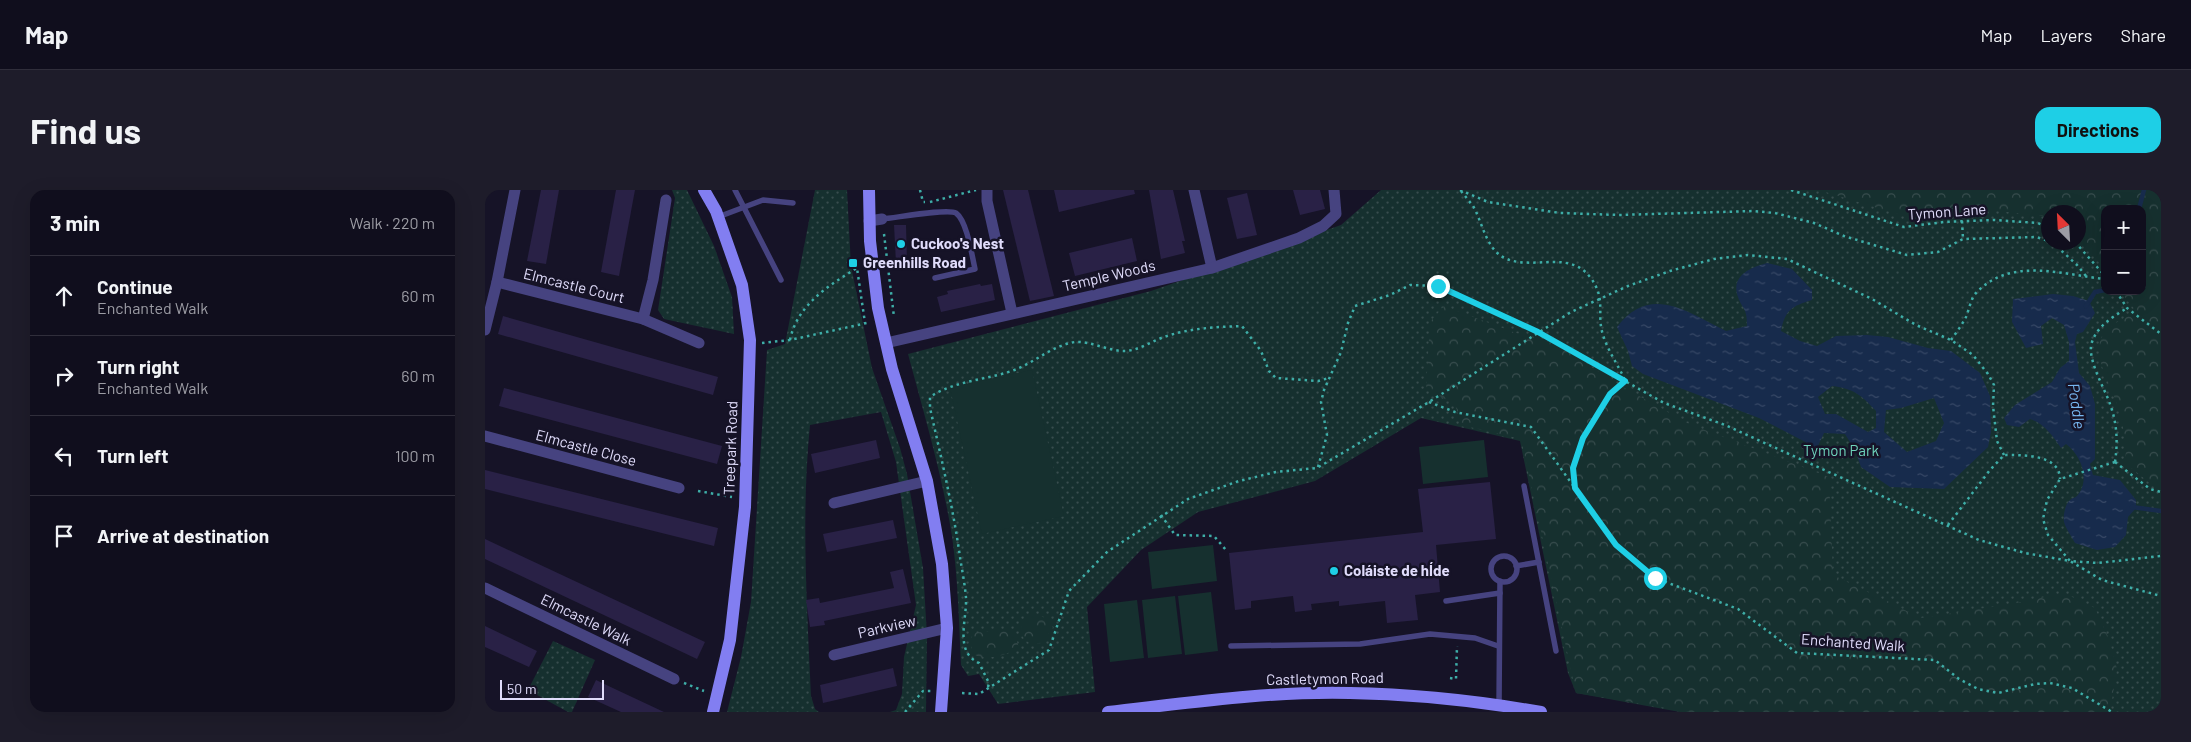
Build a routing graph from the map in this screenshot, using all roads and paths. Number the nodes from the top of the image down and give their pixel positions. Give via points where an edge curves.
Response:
1 (515, 190) edge
2 (704, 190) edge
3 (735, 190) edge
4 (869, 190) edge
5 (920, 190) edge
6 (977, 190) edge
7 (987, 190) edge
8 (1194, 190) edge
9 (1334, 190) edge
10 (1791, 190) edge
11 (666, 200) dead end
12 (793, 203) dead end
13 (744, 207) junction
14 (718, 217) junction
15 (869, 221) junction
16 (1962, 221) junction
17 (883, 224) junction
18 (2041, 224) edge
19 (1963, 239) junction
20 (2041, 239) edge
21 (2059, 250) edge
22 (2082, 250) edge
23 (1212, 268) junction
24 (2101, 272) edge
25 (2087, 277) junction
26 (2101, 277) edge
27 (935, 278) dead end
28 (781, 280) dead end
29 (497, 282) junction
30 (2118, 295) edge
31 (1601, 297) junction
32 (2127, 308) junction
33 (1012, 313) junction
34 (890, 318) dead end
35 (643, 319) junction
36 (871, 322) dead end
37 (865, 323) junction
38 (485, 330) edge
39 (1538, 332) junction
40 (2161, 334) edge
41 (790, 340) junction
42 (1951, 340) junction
43 (886, 342) junction
44 (699, 343) dead end
45 (758, 343) dead end
46 (1330, 378) junction
47 (1625, 381) junction
48 (1429, 402) junction
49 (485, 436) edge
50 (2004, 455) junction
51 (2115, 462) junction
52 (1317, 468) junction
53 (2061, 479) junction
54 (927, 481) junction
55 (1524, 486) dead end
56 (679, 488) dead end
57 (1575, 488) junction
58 (698, 491) dead end
59 (2161, 492) edge
60 (731, 497) dead end
61 (834, 503) dead end
62 (1161, 514) junction
63 (1947, 526) junction
64 (1225, 550) dead end
65 (2161, 556) edge
66 (2070, 561) junction
67 (1539, 562) junction
68 (1516, 566) junction
69 (1500, 581) junction
70 (485, 588) edge
71 (1500, 593) junction
72 (2161, 596) edge
73 (1446, 601) dead end
74 (947, 628) junction
75 (1457, 635) junction
76 (1231, 646) dead end
77 (1498, 646) junction
78 (1556, 651) dead end
79 (834, 655) dead end
80 (1450, 678) dead end
81 (678, 681) joint
82 (988, 688) junction
83 (704, 691) dead end
84 (932, 691) dead end
85 (962, 692) dead end
86 (1499, 705) junction
87 (1147, 710) edge
88 (1513, 710) edge
89 (713, 712) edge
90 (905, 712) edge
91 (941, 712) edge
92 (1108, 712) edge
93 (1541, 712) edge
94 (2112, 712) edge

1 - 29 street
2 - 14 street, Treepark Road
3 - 13 lane
4 - 15 street
5 - 6 path via 923,202
7 - 33 street
8 - 23 street
9 - 23 street, Temple Woods via 1336,214 1323,226 1299,238
10 - 16 path, Tymon Lane via 1904,227
11 - 35 street
12 - 13 lane via 763,200
13 - 14 lane
13 - 28 lane
14 - 89 street, Treepark Road via 742,285 750,340 744,516 730,640
15 - 17 street
15 - 43 street via 878,308
16 - 18 path, Tymon Lane
16 - 19 path
17 - 27 lane via 945,210 956,213 963,223 975,269
17 - 34 path via 895,317
19 - 20 path
19 - 31 path via 1938,252 1907,255 1775,213 1560,213 1488,202 1460,190 1473,207 1492,247 1507,259 1561,261 1580,268 1589,276
21 - 25 path
22 - 24 path
23 - 33 street, Temple Woods
25 - 26 path
25 - 42 path via 2053,270 2015,272 1998,277 1975,293 1965,319
29 - 35 street, Elmcastle Court
29 - 38 street
30 - 32 path
31 - 39 path
31 - 42 path via 1670,271 1715,259 1748,255 1787,259
31 - 47 path via 1603,334
32 - 40 path
32 - 51 path via 2103,324 2091,343 2095,368 2110,404 2117,433
33 - 43 street, Temple Woods
35 - 44 street, Elmcastle Court
36 - 37 path
37 - 41 path
37 - 41 path via 857,268 808,303 795,322
39 - 46 path via 1438,286 1410,284 1390,296 1355,306
39 - 47 path
39 - 48 path
41 - 45 path
42 - 50 path via 1973,355 1993,384 1997,441
43 - 54 street
46 - 52 path via 1321,402 1327,435
46 - 82 path via 1318,381 1276,378 1242,326 1222,326 1165,336 1123,351 1076,342 1056,348 1015,370 958,385 930,397 955,520 966,598 963,632 966,653 979,663 989,683
47 - 57 path via 1610,394 1583,438 1573,468
47 - 63 path via 1664,403 1725,425
48 - 52 path
48 - 57 path, Enchanted Walk via 1455,412 1531,427
49 - 56 street, Elmcastle Close
50 - 53 path via 2026,455 2045,460 2055,466
50 - 63 path
51 - 53 path
51 - 59 path via 2150,489
52 - 62 path via 1276,472 1239,481 1188,498
53 - 66 path via 2047,500 2043,519 2048,536
54 - 61 street
54 - 74 street via 942,564
55 - 67 lane
57 - 94 path, Enchanted Walk via 1616,545 1655,578 1738,609 1797,653 1935,660 1978,689 1998,693 2050,683 2072,688
58 - 60 path
62 - 64 path via 1175,535 1214,536
62 - 82 path via 1107,552 1069,591 1049,650
63 - 66 path via 1979,540
65 - 66 path via 2098,563
66 - 72 path via 2102,580
67 - 68 lane
67 - 78 lane
68 - 69 lane via 1511,580
68 - 69 lane via 1511,558 1497,558 1491,570
69 - 71 lane
70 - 81 street, Elmcastle Walk
71 - 73 lane
71 - 77 lane
74 - 79 street, Parkview
74 - 91 street
75 - 76 lane via 1415,635 1360,644
75 - 77 lane
75 - 80 path via 1456,679
77 - 86 lane
81 - 83 path
82 - 85 path via 979,694
84 - 90 path via 923,691
86 - 87 street, Castletymon Road via 1449,698 1349,692 1243,697
86 - 88 street, Castletymon Road
87 - 92 street, Castletymon Road
88 - 93 street, Castletymon Road

